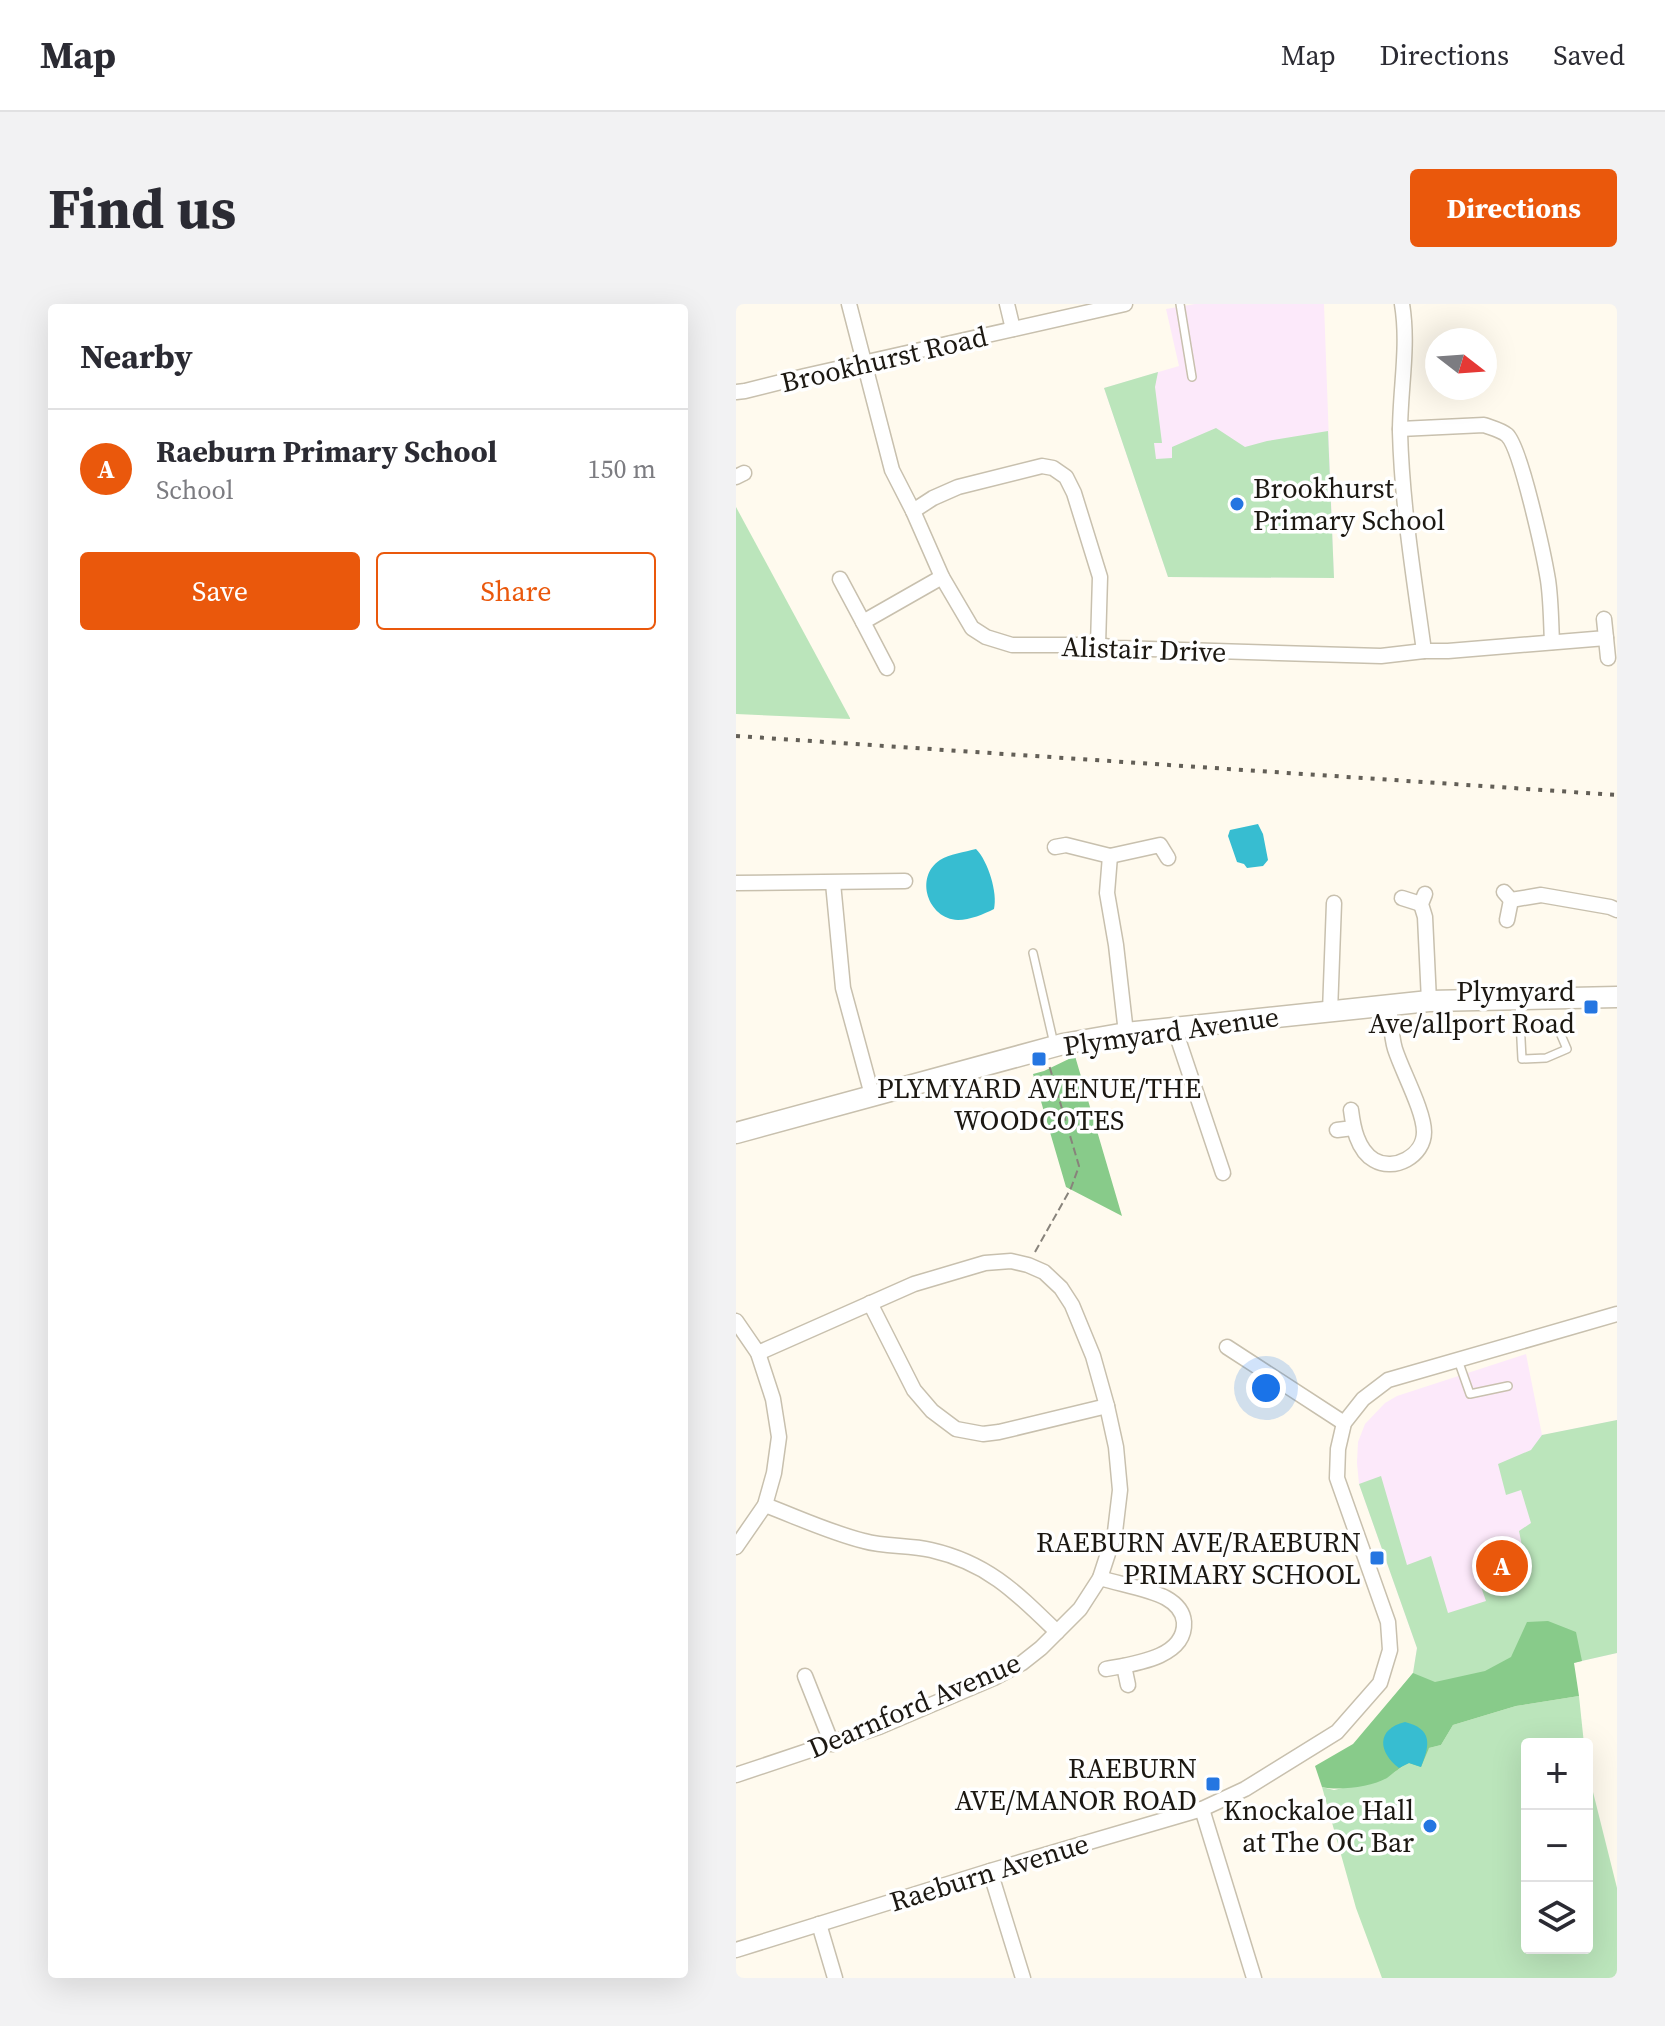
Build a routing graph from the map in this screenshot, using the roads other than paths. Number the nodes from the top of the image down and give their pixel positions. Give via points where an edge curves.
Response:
1 (849, 304) edge
2 (1007, 304) edge
3 (1125, 304) edge
4 (1180, 304) edge
5 (1402, 304) edge
6 (1013, 329) junction
7 (865, 363) junction
8 (1192, 377) dead end
9 (736, 392) edge
10 (1400, 429) junction
11 (913, 511) junction
12 (942, 577) junction
13 (840, 579) dead end
14 (1604, 619) dead end
15 (863, 622) junction
16 (1606, 638) junction
17 (1552, 642) junction
18 (1098, 645) junction
19 (1424, 651) junction
20 (1608, 658) dead end
21 (887, 668) dead end
22 (1062, 842) dead end
23 (1163, 845) dead end
24 (1110, 856) junction
25 (905, 881) dead end
26 (736, 883) edge
27 (833, 883) junction
28 (1402, 898) dead end
29 (1334, 903) dead end
30 (1617, 910) edge
31 (1507, 920) dead end
32 (1033, 953) dead end
33 (1617, 997) edge
34 (1519, 998) junction
35 (1429, 1001) junction
36 (1389, 1006) junction
37 (1330, 1012) junction
38 (1174, 1027) junction
39 (1126, 1033) junction
40 (1561, 1035) dead end
41 (1049, 1048) junction
42 (872, 1095) junction
43 (1351, 1110) dead end
44 (1353, 1128) junction
45 (1337, 1130) dead end
46 (736, 1133) edge
47 (1223, 1173) dead end
48 (870, 1303) junction
49 (1617, 1314) edge
50 (736, 1321) edge
51 (1227, 1347) dead end
52 (758, 1353) junction
53 (1458, 1360) junction
54 (1508, 1386) dead end
55 (1107, 1406) junction
56 (1344, 1423) junction
57 (765, 1505) junction
58 (736, 1547) edge
59 (1100, 1578) junction
60 (1057, 1632) junction
61 (1124, 1666) junction
62 (1106, 1669) dead end
63 (805, 1676) dead end
64 (1128, 1685) dead end
65 (832, 1744) junction
66 (736, 1775) edge
67 (1202, 1809) junction
68 (990, 1871) junction
69 (819, 1924) junction
70 (736, 1950) edge
71 (835, 1978) edge
72 (1023, 1978) edge
73 (1254, 1978) edge

1 - 7 street, Alistair Drive
2 - 6 street
3 - 6 street, Brookhurst Road
4 - 8 lane
5 - 10 street
6 - 7 street, Brookhurst Road
7 - 9 street, Brookhurst Road
7 - 11 street, Alistair Drive via 892,470
10 - 17 street via 1484,425 1509,436 1543,553
10 - 19 street via 1403,496
11 - 12 street, Alistair Drive
11 - 18 street via 958,487 1042,466 1066,477 1100,577
12 - 15 street
12 - 18 street, Alistair Drive via 972,628 986,637 1012,645
13 - 15 street
14 - 16 street
15 - 21 street
16 - 17 street, Alistair Drive
16 - 20 street
17 - 19 street, Alistair Drive
18 - 19 street, Alistair Drive via 1381,656
22 - 24 street
23 - 24 street
24 - 39 street via 1107,893
25 - 27 street
26 - 27 street
27 - 42 street via 843,988
28 - 35 street via 1423,899
29 - 37 street
30 - 31 street via 1541,895 1508,896
32 - 41 lane
33 - 34 street, Plymyard Avenue
34 - 35 street, Plymyard Avenue
34 - 40 lane via 1522,1059 1546,1058 1567,1049
35 - 36 street, Plymyard Avenue
36 - 37 street, Plymyard Avenue
36 - 44 street via 1395,1047 1424,1132 1420,1149 1405,1161 1374,1160
37 - 38 street, Plymyard Avenue
38 - 39 street, Plymyard Avenue
38 - 47 street
39 - 41 street, Plymyard Avenue
41 - 42 street, Plymyard Avenue
42 - 46 street, Plymyard Avenue
43 - 44 street
44 - 45 street
48 - 52 street
48 - 55 street via 914,1390 956,1429 999,1432
48 - 55 street, Dearnford Avenue via 985,1263 1028,1265 1044,1272 1072,1305
49 - 53 street
50 - 52 street
51 - 56 street
52 - 57 street via 779,1437
53 - 54 lane via 1470,1394
53 - 56 street via 1388,1380
55 - 59 street, Dearnford Avenue via 1120,1490 1115,1532
56 - 67 street, Raeburn Avenue via 1337,1478 1388,1622 1390,1650 1380,1683 1337,1732
57 - 58 street
57 - 60 street via 864,1542 963,1558 1001,1580
59 - 60 street, Dearnford Avenue
59 - 61 street via 1164,1597 1183,1616 1184,1627 1173,1648
60 - 65 street, Dearnford Avenue via 1022,1663 994,1678
61 - 62 street
61 - 64 street
63 - 65 street
65 - 66 street, Dearnford Avenue
67 - 68 street, Raeburn Avenue
67 - 73 street
68 - 69 street, Raeburn Avenue
68 - 72 street
69 - 70 street, Raeburn Avenue
69 - 71 street

